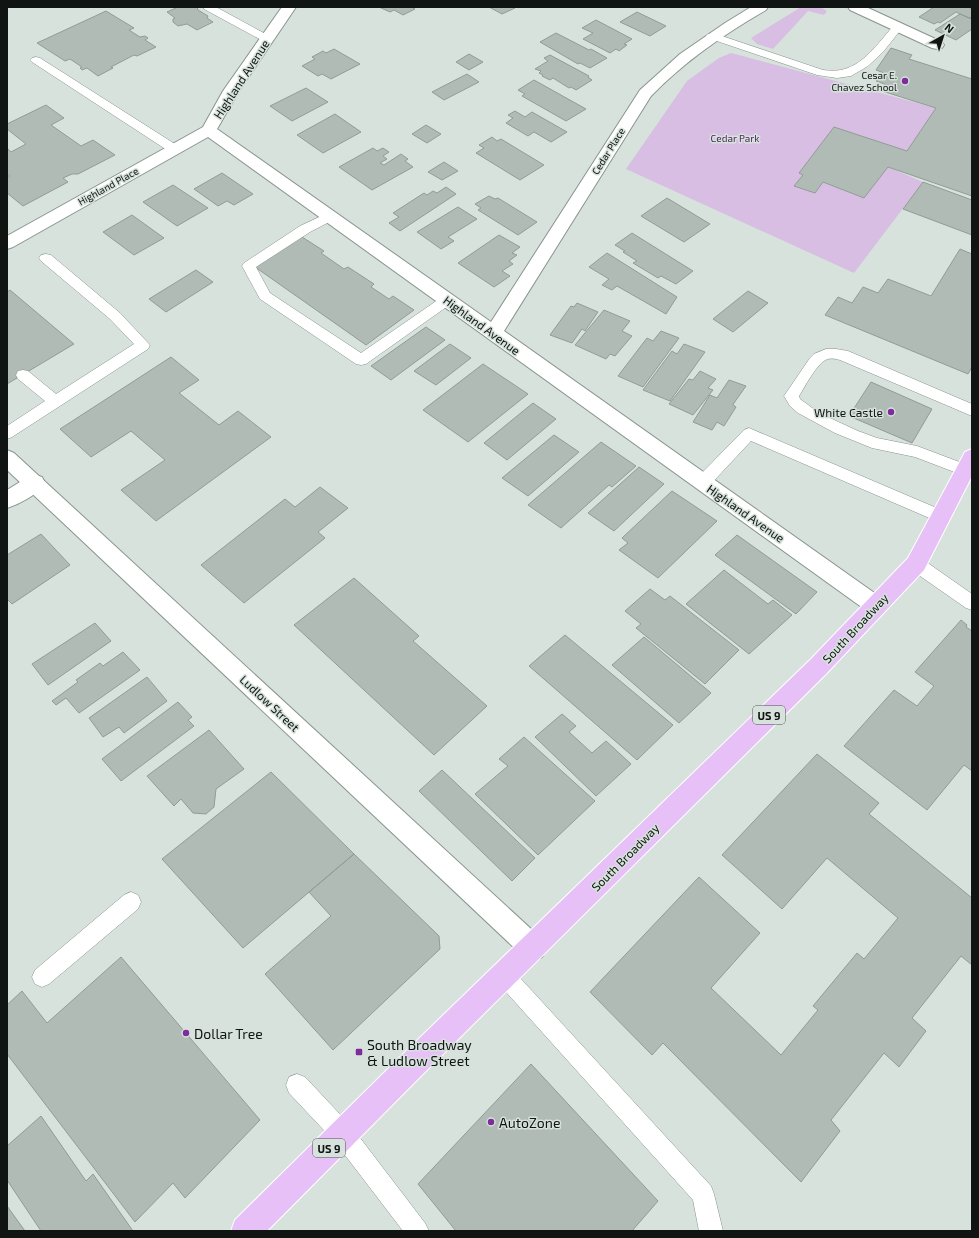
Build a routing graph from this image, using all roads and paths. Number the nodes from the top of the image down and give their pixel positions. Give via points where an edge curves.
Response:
1 (208, 7) edge
2 (289, 7) edge
3 (761, 7) edge
4 (855, 7) edge
5 (898, 27) junction
6 (712, 36) junction
7 (267, 39) junction
8 (937, 45) dead end
9 (36, 60) dead end
10 (209, 130) junction
11 (174, 149) junction
12 (330, 216) junction
13 (7, 243) edge
14 (46, 258) dead end
15 (447, 300) junction
16 (494, 333) junction
17 (23, 375) dead end
18 (54, 402) junction
19 (972, 410) edge
20 (7, 433) edge
21 (7, 458) edge
22 (968, 464) edge
23 (703, 482) junction
24 (35, 483) junction
25 (7, 500) edge
26 (940, 516) junction
27 (916, 564) junction
28 (972, 603) edge
29 (876, 605) junction
30 (131, 902) dead end
31 (533, 948) junction
32 (504, 976) junction
33 (42, 977) dead end
34 (297, 1085) dead end
35 (342, 1134) junction
36 (259, 1226) edge
37 (417, 1231) edge
38 (711, 1231) edge

1 - 7 lane
2 - 7 street, Highland Avenue
3 - 6 street, Cedar Place
4 - 5 street
5 - 6 lane via 867,62 858,69 837,75 822,73
5 - 8 street
6 - 16 street, Cedar Place via 662,74 644,93
7 - 10 street, Highland Avenue via 231,91
9 - 11 lane
10 - 11 street, Highland Place
10 - 12 street, Highland Avenue
11 - 13 street, Highland Place
12 - 15 street, Highland Avenue
12 - 15 lane via 305,229 249,266 265,296 361,360
14 - 18 lane via 115,316 144,345
15 - 16 street, Highland Avenue
16 - 23 street, Highland Avenue
17 - 18 lane
18 - 20 lane
19 - 22 lane via 843,355 833,354 823,355 816,360 791,396 798,407 810,415 872,442
21 - 24 street, Ludlow Street
22 - 26 main road, South Broadway / US 9
23 - 26 lane via 749,434
23 - 29 street, Highland Avenue
24 - 25 street
24 - 31 street, Ludlow Street
26 - 27 main road, South Broadway / US 9
27 - 28 lane
27 - 29 main road, South Broadway / US 9
29 - 31 main road, South Broadway / US 9 via 818,667
30 - 33 lane
31 - 32 main road, South Broadway / US 9
32 - 35 main road, South Broadway / US 9
32 - 38 lane via 703,1194
34 - 35 lane
35 - 36 main road, South Broadway / US 9
35 - 37 lane

